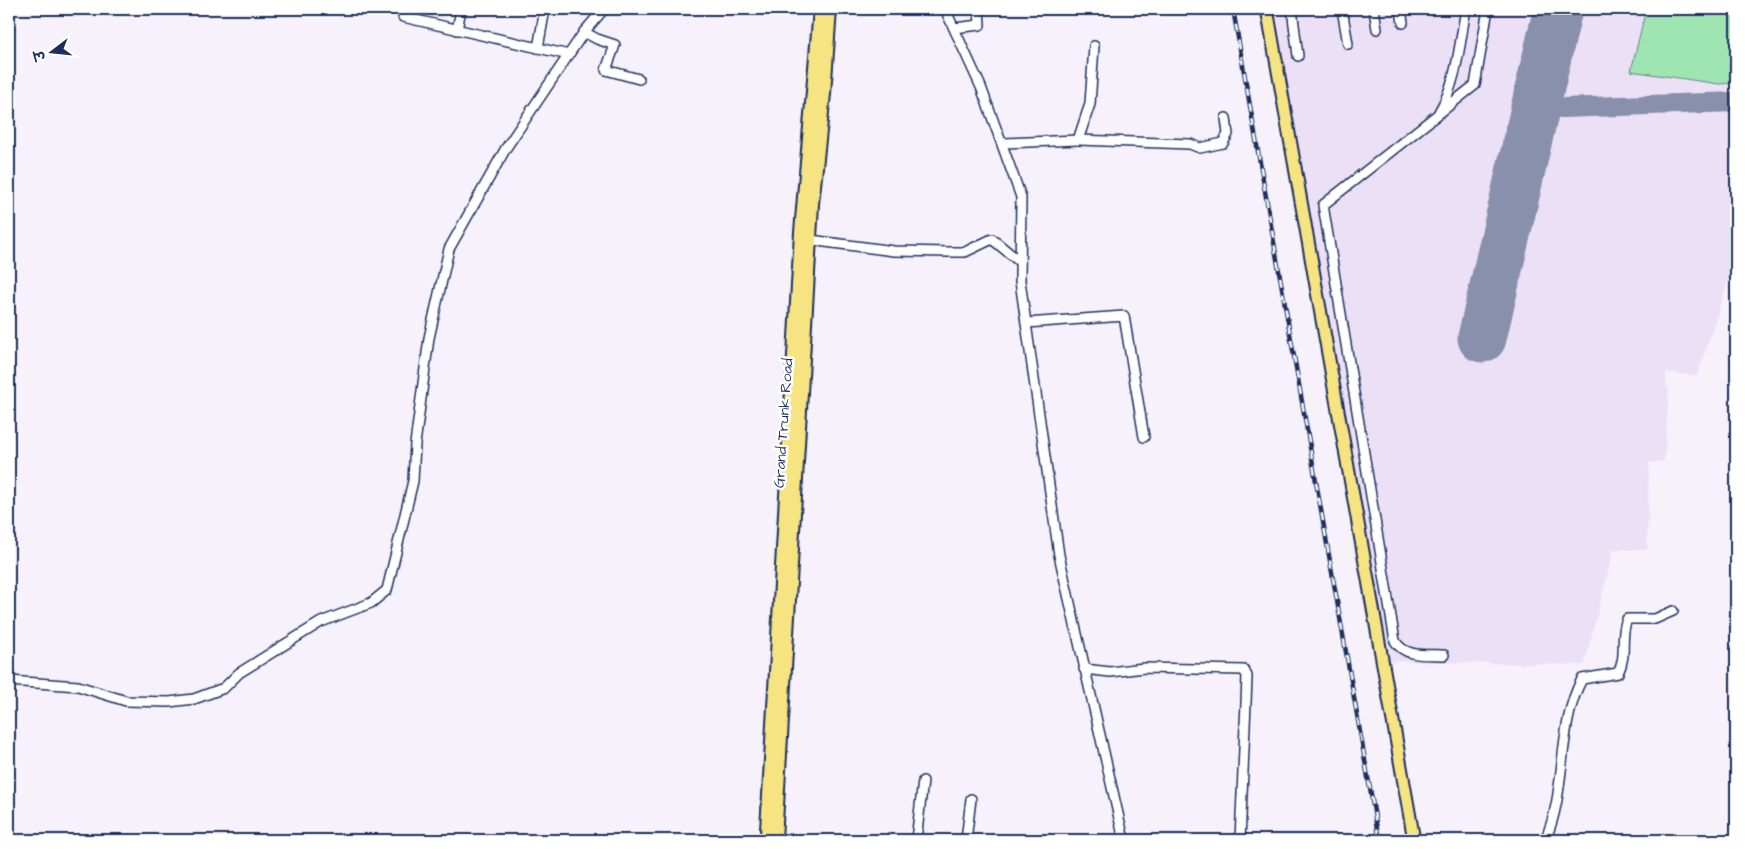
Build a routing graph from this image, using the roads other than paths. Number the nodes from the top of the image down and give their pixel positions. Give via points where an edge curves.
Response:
1 (461, 9) edge
2 (545, 9) edge
3 (604, 9) edge
4 (820, 9) edge
5 (830, 9) edge
6 (945, 9) edge
7 (979, 9) edge
8 (1267, 9) edge
9 (1292, 9) edge
10 (1342, 9) edge
11 (1374, 9) edge
12 (1401, 9) edge
13 (1466, 9) edge
14 (1488, 9) edge
15 (403, 17) dead end
16 (1403, 22) dead end
17 (954, 28) junction
18 (1377, 29) dead end
19 (457, 30) junction
20 (584, 32) junction
21 (1348, 44) dead end
22 (1094, 46) dead end
23 (538, 48) junction
24 (569, 55) junction
25 (1298, 56) dead end
26 (639, 79) dead end
27 (1226, 118) dead end
28 (1434, 118) junction
29 (1078, 140) junction
30 (1002, 143) junction
31 (810, 240) junction
32 (1020, 262) junction
33 (1026, 324) junction
34 (1144, 438) dead end
35 (1673, 611) dead end
36 (1444, 655) dead end
37 (1084, 669) junction
38 (9, 681) edge
39 (922, 782) dead end
40 (971, 799) dead end
41 (767, 840) edge
42 (775, 840) edge
43 (916, 840) edge
44 (966, 840) edge
45 (1124, 840) edge
46 (1240, 840) edge
47 (1414, 840) edge
48 (1545, 840) edge

1 - 19 street
2 - 23 street
3 - 20 street
4 - 41 highway, Grand Trunk Road via 801,241
5 - 31 highway, Grand Trunk Road
6 - 17 street
7 - 17 street via 980,25
8 - 47 main road
9 - 25 street
10 - 21 street
11 - 18 street
12 - 16 street
13 - 28 street via 1445,103
14 - 28 street via 1475,85
15 - 19 street
17 - 30 street
19 - 23 street
20 - 24 street
20 - 26 street via 615,45 606,70
22 - 29 street via 1090,104
23 - 24 street
24 - 38 street via 506,148 449,249 429,338 413,481 387,590 372,603 320,622 239,673 224,688 194,699 126,701 78,686
27 - 29 street via 1228,134 1223,143 1200,148 1190,144
28 - 36 street via 1323,205 1395,641 1400,649 1410,653
29 - 30 street
30 - 32 street via 1021,197
31 - 32 street via 894,251 965,252 992,239
31 - 42 highway, Grand Trunk Road
32 - 33 street
33 - 34 street via 1124,316
33 - 37 street via 1059,555
35 - 48 street via 1654,618 1627,619 1623,639 1624,662 1618,673 1582,679 1574,700 1563,767
37 - 45 street
37 - 46 street via 1110,672 1138,668 1244,670 1247,694
39 - 43 street
40 - 44 street

